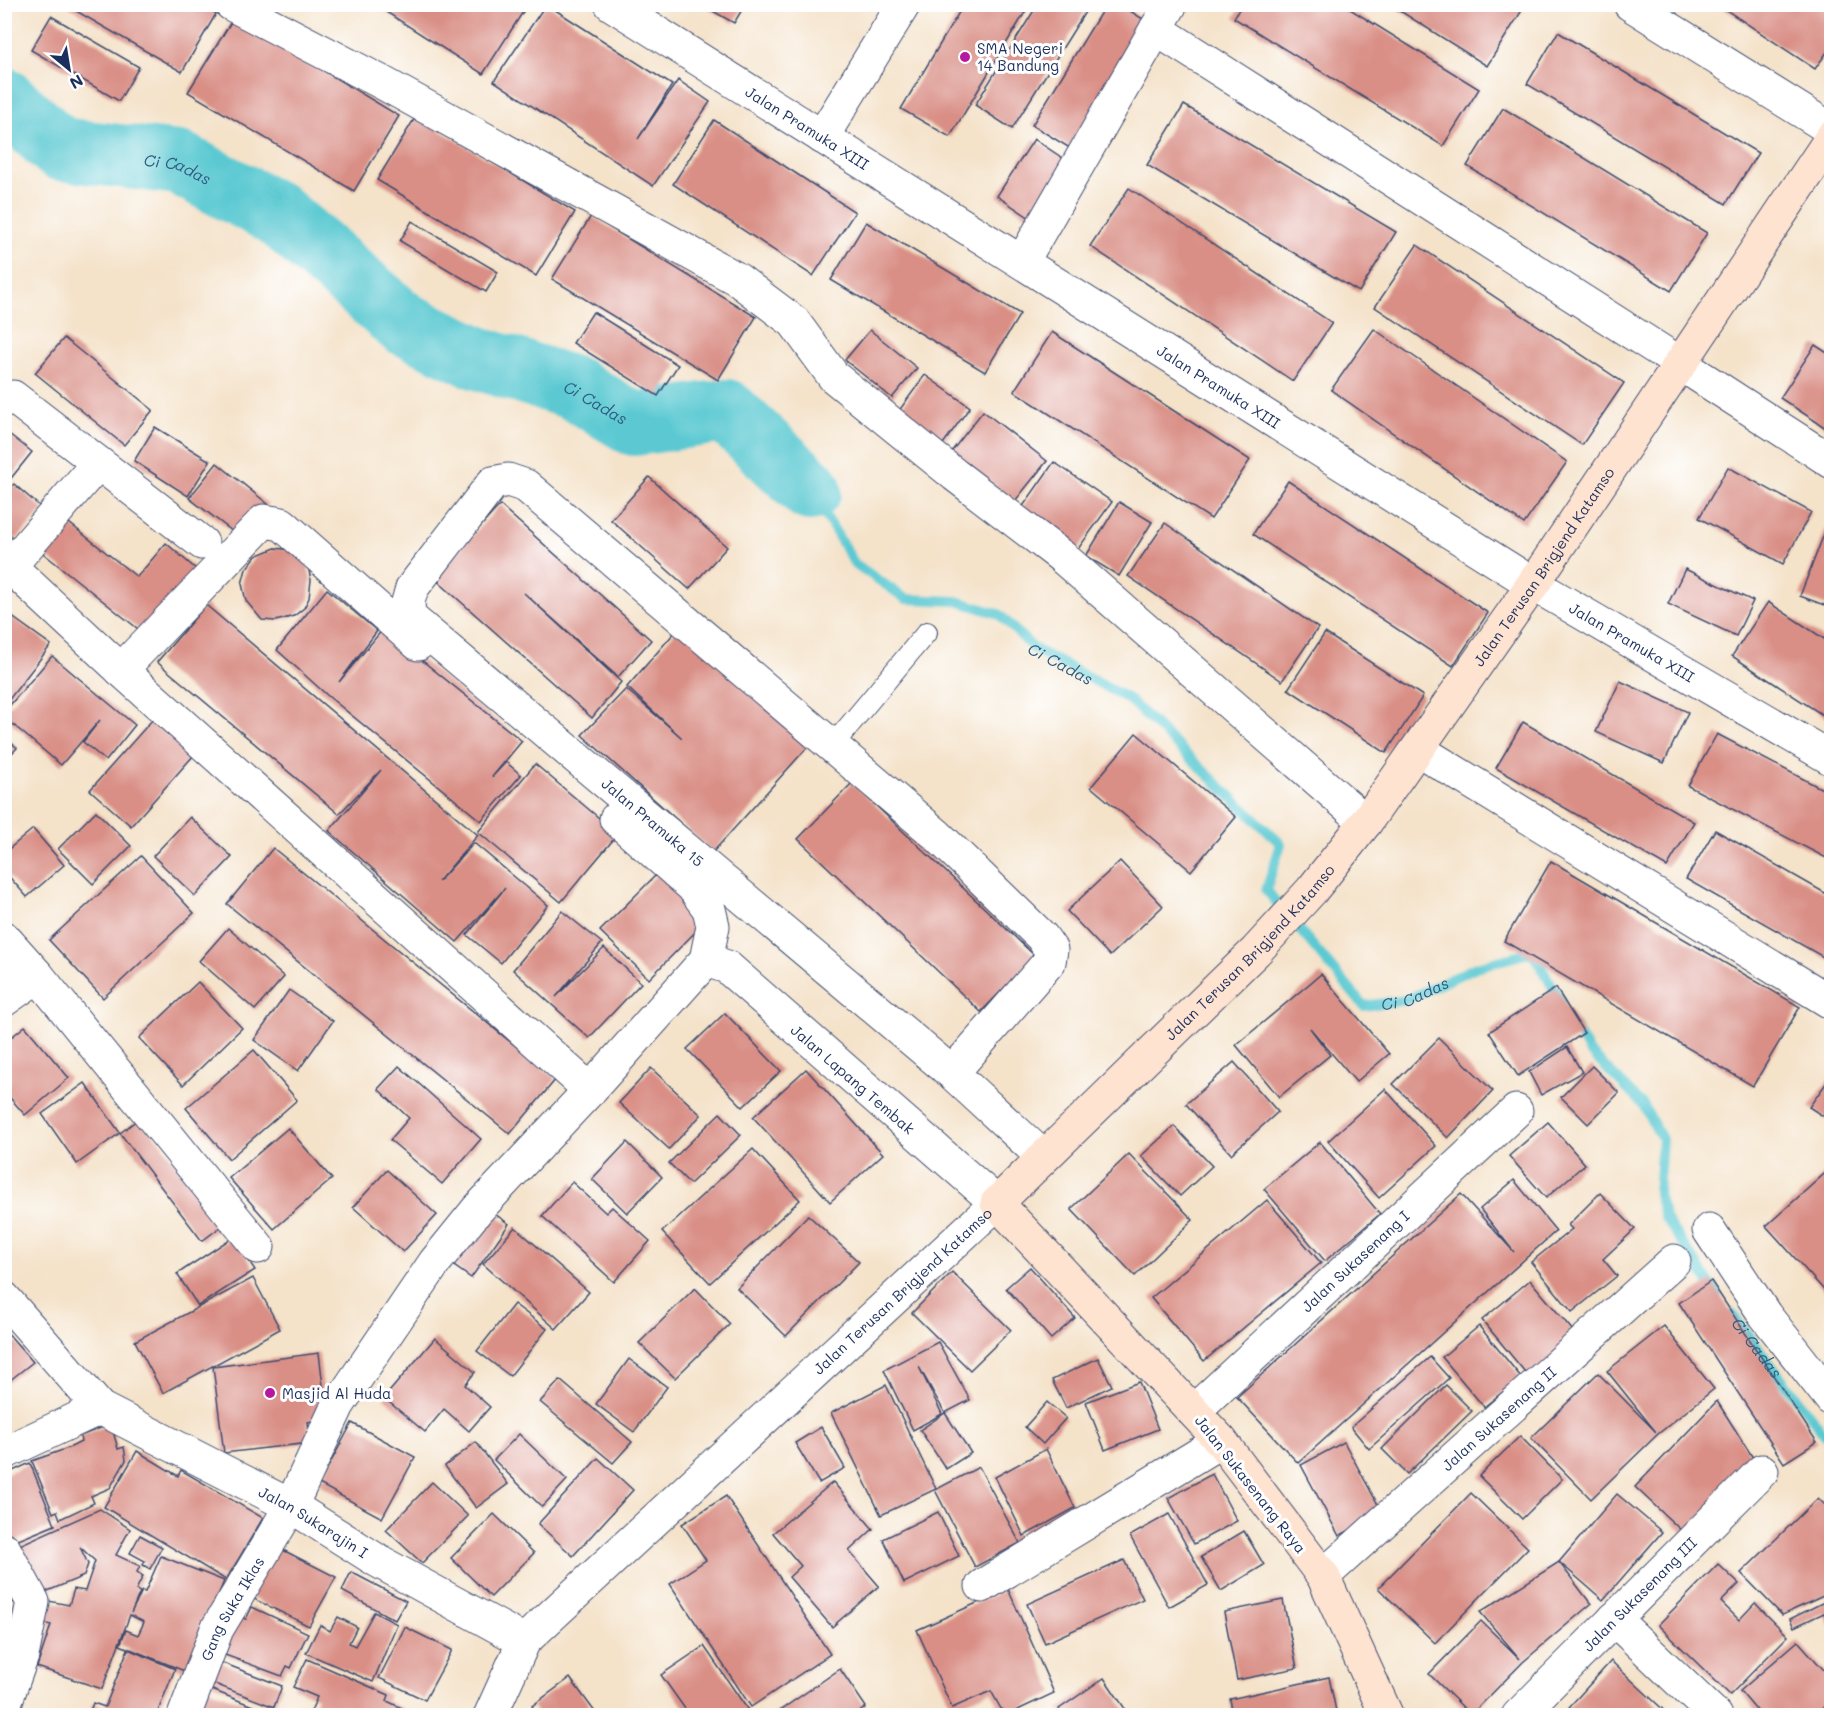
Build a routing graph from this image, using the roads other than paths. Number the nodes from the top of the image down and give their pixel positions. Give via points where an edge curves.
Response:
1 (231, 4) edge
2 (611, 4) edge
3 (904, 4) edge
4 (1630, 4) edge
5 (1163, 17) edge
6 (1832, 130) edge
7 (822, 137) junction
8 (1832, 137) edge
9 (1022, 262) junction
10 (1674, 360) junction
11 (13, 397) dead end
12 (1832, 462) edge
13 (98, 463) junction
14 (202, 543) dead end
15 (7, 563) edge
16 (1533, 584) junction
17 (927, 632) dead end
18 (121, 670) junction
19 (832, 746) junction
20 (1419, 750) junction
21 (1832, 759) edge
22 (1366, 822) junction
23 (4, 938) edge
24 (706, 960) junction
25 (38, 976) junction
26 (4, 1000) edge
27 (1832, 1003) edge
28 (952, 1073) junction
29 (590, 1090) junction
30 (1516, 1111) dead end
31 (1042, 1156) junction
32 (997, 1203) junction
33 (1709, 1230) dead end
34 (258, 1247) dead end
35 (1674, 1261) dead end
36 (4, 1298) edge
37 (1832, 1400) edge
38 (100, 1408) junction
39 (1194, 1411) junction
40 (1221, 1442) junction
41 (4, 1453) edge
42 (1762, 1471) dead end
43 (291, 1506) junction
44 (4, 1550) edge
45 (1323, 1576) junction
46 (982, 1586) dead end
47 (1614, 1619) junction
48 (524, 1641) junction
49 (4, 1706) edge
50 (184, 1716) edge
51 (490, 1716) edge
52 (1388, 1716) edge
53 (1518, 1716) edge
54 (1716, 1716) edge

1 - 22 street via 393,88 737,279 794,322 834,376 1061,556
2 - 7 street, Jalan Pramuka XIII
3 - 7 street
4 - 6 street
5 - 9 street
5 - 10 street
7 - 9 street, Jalan Pramuka XIII
8 - 10 street, Jalan Terusan Brigjend Katamso
9 - 16 street, Jalan Pramuka XIII
10 - 12 street
10 - 16 street, Jalan Terusan Brigjend Katamso
11 - 13 street
13 - 14 street
13 - 15 street
15 - 18 street
16 - 20 street, Jalan Terusan Brigjend Katamso
16 - 21 street, Jalan Pramuka XIII
17 - 19 lane
18 - 24 street via 264,521 282,524 693,887 709,909 713,926
18 - 29 street
19 - 28 street via 937,835 1051,950 1049,962
19 - 28 street, Jalan Pramuka 15 via 526,486 508,480 493,483 412,588 409,617
20 - 22 street, Jalan Terusan Brigjend Katamso
20 - 27 street
22 - 31 street, Jalan Terusan Brigjend Katamso via 1267,939
23 - 25 street
24 - 29 street, Gang Suka Iklas
24 - 32 street, Jalan Lapang Tembak via 727,967
25 - 26 street
25 - 34 street
28 - 31 street, Jalan Pramuka 15
29 - 43 street, Gang Suka Iklas via 477,1210 435,1262 338,1405
30 - 39 street, Jalan Sukasenang I
31 - 32 street, Jalan Terusan Brigjend Katamso
32 - 39 street, Jalan Sukasenang Raya
32 - 48 street, Jalan Terusan Brigjend Katamso
33 - 37 street via 1765,1315
35 - 45 street, Jalan Sukasenang II
36 - 38 street
38 - 41 street
38 - 43 street, Jalan Sukarajin I
39 - 40 street, Jalan Sukasenang Raya
40 - 45 street, Jalan Sukasenang Raya
40 - 46 street
42 - 47 street, Jalan Sukasenang III
43 - 48 street, Jalan Sukarajin I via 378,1561
43 - 50 street, Gang Suka Iklas via 218,1629
44 - 49 street via 33,1602 22,1656
45 - 52 street, Jalan Sukasenang Raya
47 - 53 street, Jalan Sukasenang III
47 - 54 street
48 - 51 street

